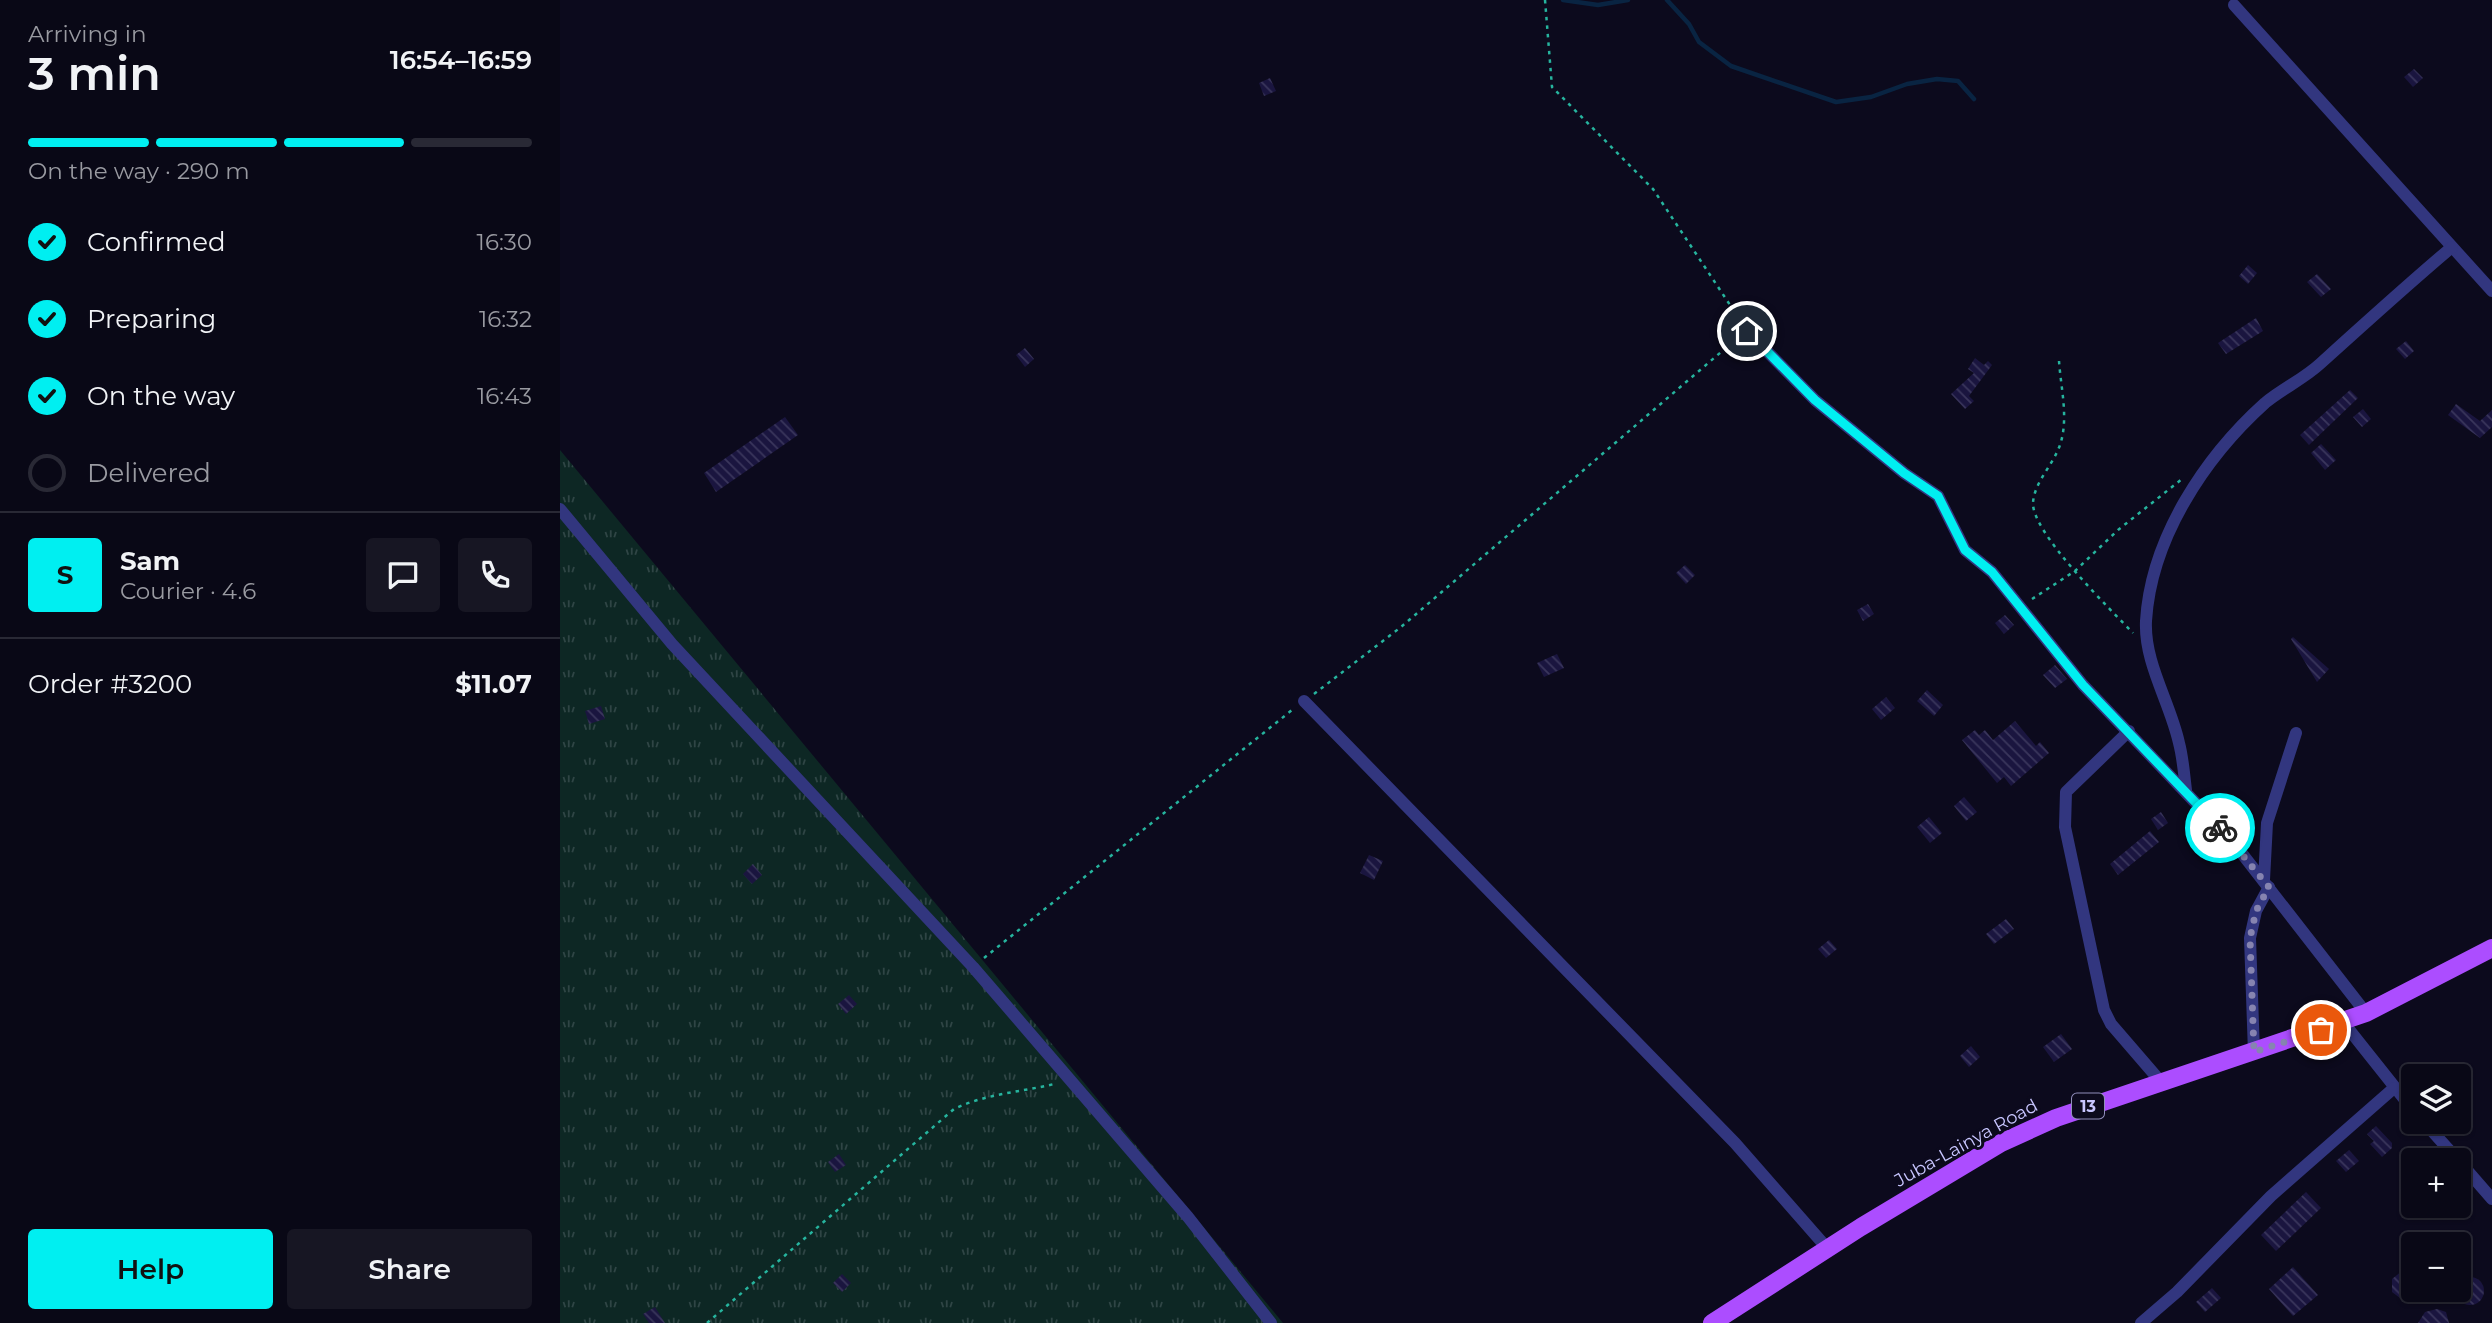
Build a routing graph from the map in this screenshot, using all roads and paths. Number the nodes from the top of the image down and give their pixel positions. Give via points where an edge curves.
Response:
1 (1545, 0) edge
2 (2234, 5) dead end
3 (2452, 247) junction
4 (2492, 291) edge
5 (1747, 331) junction
6 (2059, 360) dead end
7 (2189, 474) dead end
8 (560, 509) edge
9 (2075, 571) junction
10 (2020, 607) junction
11 (2147, 648) junction
12 (1304, 701) junction
13 (2129, 731) junction
14 (2296, 733) dead end
15 (2186, 790) junction
16 (2267, 884) junction
17 (2492, 948) edge
18 (973, 967) junction
19 (2366, 1013) junction
20 (2343, 1022) junction
21 (2254, 1052) junction
22 (1071, 1080) junction
23 (2161, 1082) junction
24 (2394, 1088) junction
25 (2401, 1096) edge
26 (2434, 1134) edge
27 (2447, 1148) edge
28 (2471, 1176) edge
29 (2492, 1199) edge
30 (1827, 1248) junction
31 (707, 1323) edge
32 (1270, 1323) edge
33 (1712, 1323) edge
34 (2141, 1323) edge

1 - 5 path via 1552,87 1653,189
2 - 3 street
3 - 4 street
3 - 11 street via 2322,363 2267,402 2218,454 2180,511 2156,559 2146,621
5 - 10 street via 1815,400 1938,496 1965,550 1992,572
5 - 12 path via 1401,627
6 - 9 path via 2062,434 2035,492 2034,509 2049,539
7 - 9 path via 2139,511
8 - 18 street via 672,644
9 - 10 path
9 - 11 path
10 - 13 street via 2083,685
11 - 15 street via 2180,743
12 - 18 path
12 - 30 street via 1735,1143
13 - 15 street
13 - 23 street via 2066,792 2064,817 2104,1010
14 - 16 street via 2267,823
15 - 16 street
16 - 19 street
16 - 21 street via 2250,938
17 - 19 main road, Juba-Lainya Road / 13
18 - 22 street
19 - 20 main road, Juba-Lainya Road / 13
20 - 21 main road, Juba-Lainya Road / 13
20 - 24 street
21 - 23 main road, Juba-Lainya Road / 13
22 - 31 path via 978,1097 954,1109
22 - 32 street via 1188,1217
23 - 30 main road, Juba-Lainya Road / 13 via 2056,1118 2001,1143
24 - 25 street
24 - 34 street via 2271,1196
26 - 27 street
28 - 29 street
30 - 33 main road, Juba-Lainya Road / 13

